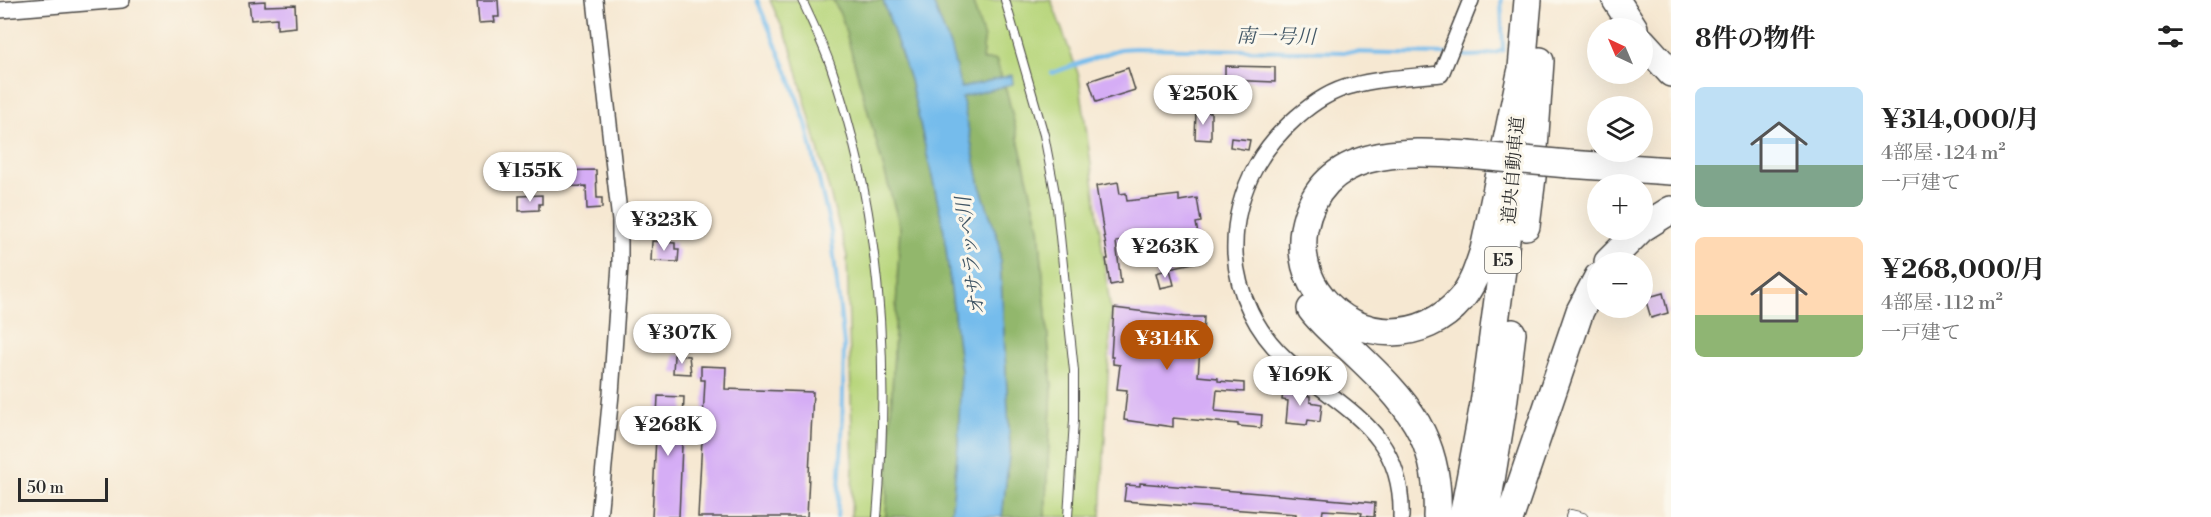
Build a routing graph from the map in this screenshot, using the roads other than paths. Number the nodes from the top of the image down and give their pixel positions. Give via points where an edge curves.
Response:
1 (122, 0) edge
2 (595, 0) edge
3 (802, 0) edge
4 (1005, 0) edge
5 (1471, 0) edge
6 (1528, 0) edge
7 (1544, 0) edge
8 (1616, 0) edge
9 (0, 10) edge
10 (1628, 18) edge
11 (1653, 53) edge
12 (1521, 73) junction
13 (1671, 73) edge
14 (1469, 149) junction
15 (1569, 158) junction
16 (1671, 159) edge
17 (1671, 171) edge
18 (1671, 210) edge
19 (1653, 221) edge
20 (1630, 240) edge
21 (1618, 252) edge
22 (1587, 298) edge
23 (599, 517) edge
24 (877, 517) edge
25 (1068, 517) edge
26 (1401, 517) edge
27 (1437, 517) edge
28 (1463, 517) edge
29 (1485, 517) edge
30 (1510, 517) edge
31 (1570, 517) edge
32 (1583, 517) edge

1 - 9 street
2 - 23 street via 620,220 611,394
3 - 24 lane via 831,66 849,125 873,243 883,411
4 - 25 lane via 1044,135 1056,198 1074,371
5 - 26 street via 1441,74 1349,86 1333,92 1274,139 1256,165 1239,205 1236,265 1255,320 1286,359 1355,413 1376,435 1394,466
6 - 12 highway, 道央自動車道 / E5
7 - 29 highway, 道央自動車道 / E5 via 1532,177
8 - 10 highway
11 - 13 highway
12 - 14 highway via 1484,250 1477,272 1460,299 1436,321 1406,332 1372,330 1335,312 1315,289 1303,255 1304,232 1317,195 1337,174 1378,155
12 - 28 highway, 道央自動車道 / E5 via 1512,192 1484,404
14 - 15 highway, bridge
14 - 27 highway via 1419,140 1381,143 1334,159 1306,186 1295,209 1289,237 1289,260 1305,301 1388,384 1414,416 1434,470
15 - 16 highway
15 - 17 highway
18 - 19 highway
20 - 21 highway
22 - 30 highway
31 - 32 lane

